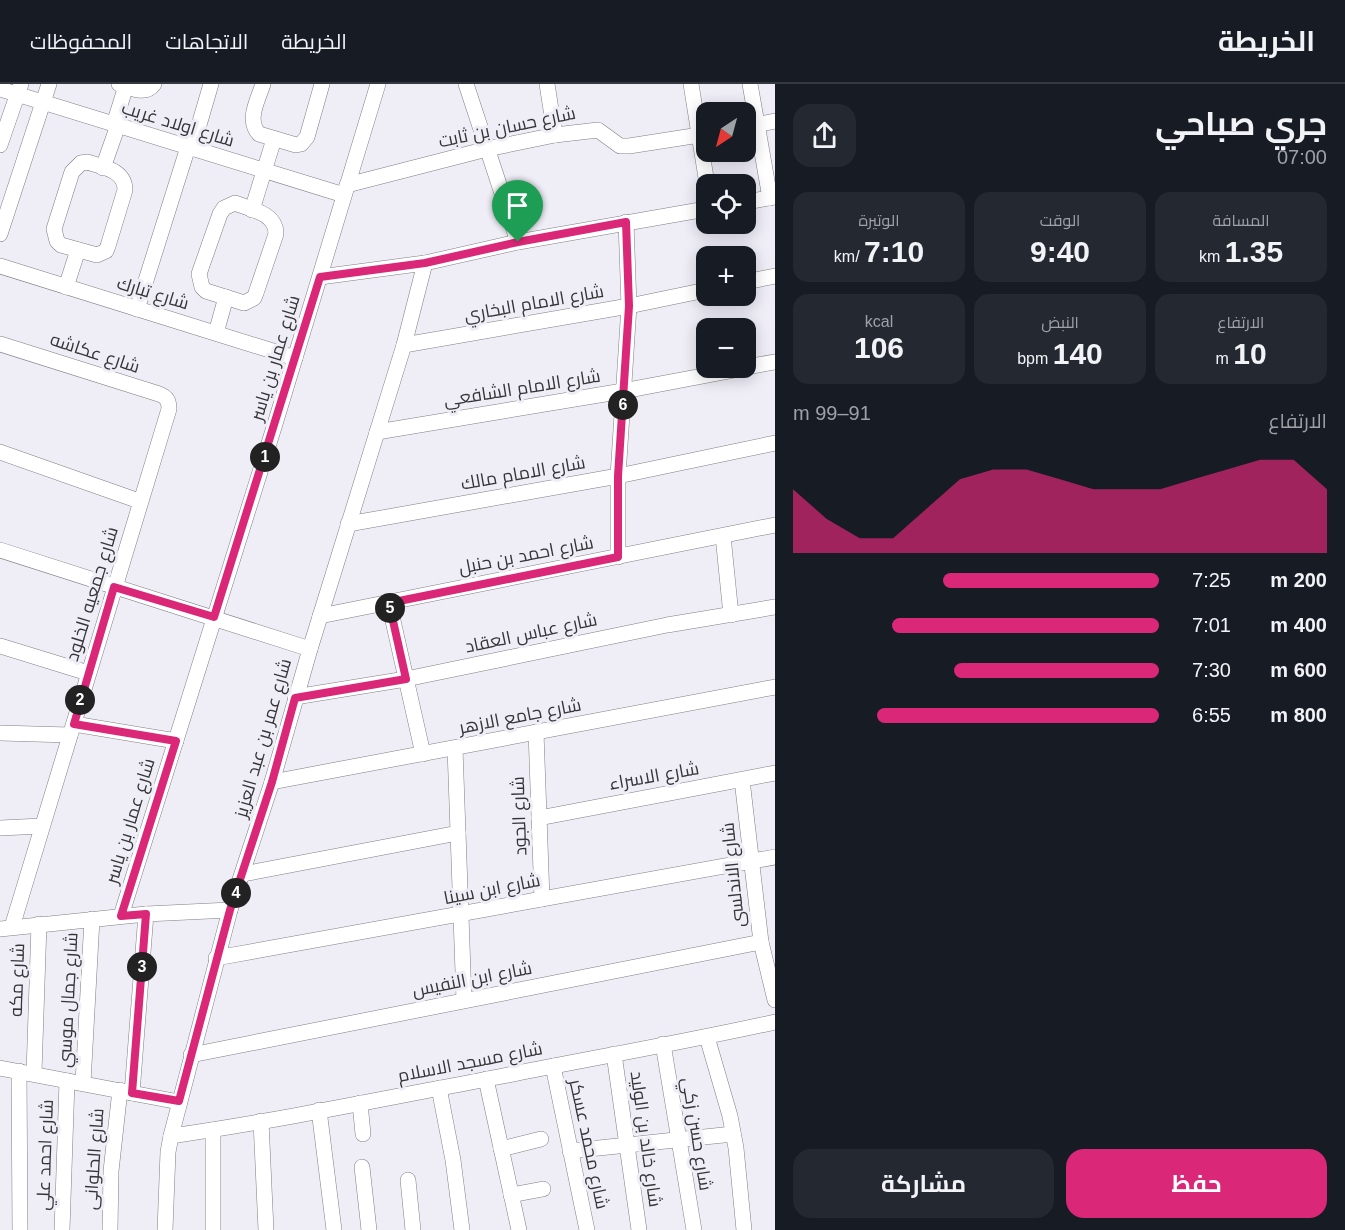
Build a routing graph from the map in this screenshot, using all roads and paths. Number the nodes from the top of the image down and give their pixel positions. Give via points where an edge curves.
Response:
1 (49, 84) edge
2 (154, 84) edge
3 (211, 84) edge
4 (263, 84) edge
5 (322, 84) edge
6 (378, 84) edge
7 (466, 84) edge
8 (547, 84) edge
9 (691, 84) edge
10 (750, 84) edge
11 (123, 85) edge
12 (0, 88) edge
13 (19, 89) edge
14 (750, 102) edge
15 (43, 103) junction
16 (696, 105) edge
17 (775, 121) edge
18 (116, 125) junction
19 (756, 125) edge
20 (555, 135) junction
21 (696, 135) edge
22 (274, 139) junction
23 (756, 143) edge
24 (0, 144) edge
25 (190, 148) junction
26 (487, 148) junction
27 (103, 168) junction
28 (265, 171) junction
29 (346, 190) junction
30 (772, 197) edge
31 (756, 200) edge
32 (252, 210) junction
33 (696, 211) edge
34 (626, 222) junction
35 (0, 234) edge
36 (518, 242) junction
37 (78, 250) junction
38 (425, 263) junction
39 (0, 266) edge
40 (775, 276) edge
41 (320, 277) junction
42 (756, 280) edge
43 (66, 287) junction
44 (696, 292) edge
45 (226, 297) junction
46 (629, 306) junction
47 (137, 309) junction
48 (216, 333) junction
49 (0, 344) edge
50 (404, 345) junction
51 (295, 358) junction
52 (775, 362) edge
53 (756, 365) edge
54 (696, 377) edge
55 (623, 391) junction
56 (169, 409) joint
57 (377, 432) junction
58 (775, 443) edge
59 (0, 452) edge
60 (618, 476) junction
61 (140, 501) junction
62 (348, 524) junction
63 (775, 525) edge
64 (723, 536) junction
65 (0, 550) edge
66 (618, 557) junction
67 (114, 587) junction
68 (389, 603) junction
69 (775, 607) edge
70 (731, 615) junction
71 (320, 616) junction
72 (214, 617) junction
73 (0, 646) edge
74 (310, 649) junction
75 (88, 673) junction
76 (406, 679) junction
77 (775, 687) edge
78 (295, 698) junction
79 (72, 730) junction
80 (536, 732) junction
81 (0, 733) edge
82 (176, 741) junction
83 (455, 748) junction
84 (423, 754) junction
85 (775, 773) edge
86 (742, 780) junction
87 (272, 782) junction
88 (539, 818) junction
89 (42, 826) junction
90 (0, 828) edge
91 (458, 833) junction
92 (775, 857) edge
93 (752, 861) junction
94 (243, 874) junction
95 (542, 899) junction
96 (230, 910) junction
97 (146, 914) junction
98 (462, 914) junction
99 (121, 916) junction
100 (92, 919) junction
101 (39, 924) junction
102 (6, 928) edge
103 (766, 945) edge
104 (216, 958) junction
105 (465, 1000) junction
106 (775, 1000) edge
107 (775, 1022) edge
108 (707, 1037) junction
109 (663, 1044) junction
110 (614, 1054) junction
111 (191, 1055) junction
112 (553, 1066) junction
113 (0, 1068) edge
114 (26, 1072) junction
115 (486, 1079) junction
116 (75, 1082) junction
117 (439, 1088) junction
118 (126, 1092) junction
119 (179, 1101) junction
120 (360, 1102) junction
121 (320, 1110) junction
122 (261, 1121) junction
123 (213, 1130) junction
124 (363, 1134) dead end
125 (733, 1134) junction
126 (171, 1136) junction
127 (541, 1139) dead end
128 (678, 1139) junction
129 (627, 1145) junction
130 (501, 1149) junction
131 (570, 1151) junction
132 (362, 1167) dead end
133 (408, 1180) dead end
134 (543, 1189) dead end
135 (511, 1195) junction
136 (20, 1230) edge
137 (62, 1230) edge
138 (110, 1230) edge
139 (165, 1230) edge
140 (213, 1230) edge
141 (266, 1230) edge
142 (334, 1230) edge
143 (369, 1230) edge
144 (413, 1230) edge
145 (462, 1230) edge
146 (519, 1230) edge
147 (587, 1230) edge
148 (639, 1230) edge
149 (694, 1230) edge
150 (744, 1230) edge

1 - 15 street
2 - 11 street via 144,91
3 - 25 street
4 - 22 street via 252,125 259,134
5 - 22 street via 304,141 296,145
6 - 29 street, شارع عمار بن ياسر
7 - 26 street
8 - 20 street
9 - 16 street
10 - 14 street
11 - 18 street
12 - 13 street, شارع اولاد غريب
13 - 15 street, شارع اولاد غريب
13 - 24 street
15 - 18 street, شارع اولاد غريب
15 - 35 street
17 - 19 street
18 - 25 street, شارع اولاد غريب
18 - 27 street
20 - 21 street, شارع حسان بن ثابت via 598,130 620,146
20 - 26 street, شارع حسان بن ثابت
22 - 28 street
23 - 30 street
25 - 28 street, شارع اولاد غريب
25 - 47 street
26 - 29 street, شارع حسان بن ثابت
26 - 36 street
27 - 37 street via 117,172 125,183 112,235 102,254
27 - 37 street via 87,162 76,167 54,229 61,245
28 - 29 street, شارع اولاد غريب
28 - 32 street
29 - 41 street, شارع عمار بن ياسر
30 - 31 street
32 - 45 street via 273,220 276,234 254,298 244,303
32 - 45 street via 235,203 224,208 199,274 206,291
33 - 34 street
34 - 36 street
34 - 46 street
36 - 38 street
37 - 43 street
38 - 41 street
38 - 50 street, شارع عمر بن عبد العزيز
39 - 43 street, شارع تبارك
40 - 42 street
41 - 51 street, شارع عمار بن ياسر
43 - 47 street, شارع تبارك
44 - 46 street, شارع الامام البخاري
45 - 48 street
46 - 50 street, شارع الامام البخاري
46 - 55 street
47 - 48 street, شارع تبارك
48 - 51 street, شارع تبارك
49 - 56 street, شارع عكاشه via 165,396
50 - 57 street, شارع عمر بن عبد العزيز
51 - 72 street, شارع عمار بن ياسر
52 - 53 street, شارع الامام الشافعي
54 - 55 street, شارع الامام الشافعي
55 - 57 street, شارع الامام الشافعي
55 - 60 street
56 - 61 street, شارع جمعيه الخلود
57 - 62 street, شارع عمر بن عبد العزيز
58 - 60 street, شارع الامام مالك
59 - 61 street
60 - 62 street, شارع الامام مالك
60 - 66 street
61 - 67 street, شارع جمعيه الخلود
62 - 71 street, شارع عمر بن عبد العزيز
63 - 64 street, شارع احمد بن حنبل
64 - 66 street, شارع احمد بن حنبل
64 - 70 street
65 - 67 street
66 - 68 street, شارع احمد بن حنبل
67 - 72 street
67 - 75 street, شارع جمعيه الخلود
68 - 71 street, شارع احمد بن حنبل
68 - 76 street
69 - 70 street, شارع عباس العقاد
70 - 76 street, شارع عباس العقاد
71 - 74 street, شارع عمر بن عبد العزيز
72 - 74 street
72 - 82 street, شارع عمار بن ياسر
73 - 75 street
74 - 78 street, شارع عمر بن عبد العزيز
75 - 79 street, شارع جمعيه الخلود
76 - 78 street, شارع عباس العقاد
76 - 84 street
77 - 80 street, شارع جامع الازهر
78 - 87 street, شارع عمر بن عبد العزيز
79 - 81 street
79 - 82 street
79 - 89 street, شارع جمعيه الخلود
80 - 83 street, شارع جامع الازهر
80 - 88 street, شارع الجود
82 - 99 street, شارع عمار بن ياسر
83 - 84 street, شارع جامع الازهر
83 - 91 street
84 - 87 street, شارع جامع الازهر
85 - 86 street, شارع الاسراء
86 - 88 street, شارع الاسراء
86 - 93 street, شارع الاندلسى
87 - 94 street, شارع عمر بن عبد العزيز
88 - 95 street, شارع الجود
89 - 90 street
89 - 102 street, شارع جمعيه الخلود
91 - 94 street
91 - 98 street
92 - 93 street, شارع ابن سينا
93 - 95 street, شارع ابن سينا
93 - 103 street, شارع الاندلسى
94 - 96 street, شارع عمر بن عبد العزيز
95 - 98 street, شارع ابن سينا
96 - 97 street
96 - 104 street, شارع عمر بن عبد العزيز
97 - 99 street
97 - 118 street, شارع الحلوانى
98 - 104 street, شارع ابن سينا
98 - 105 street
99 - 100 street
100 - 101 street
100 - 116 street, شارع جمال موسي
101 - 102 street
101 - 114 street, شارع مكه
103 - 105 street, شارع ابن النفيس
103 - 106 street, شارع الاندلسى
104 - 111 street, شارع عمر بن عبد العزيز
105 - 111 street, شارع ابن النفيس
107 - 108 street, شارع مسجد الاسلام
108 - 109 street, شارع مسجد الاسلام
108 - 125 street
109 - 110 street, شارع مسجد الاسلام
109 - 128 street, شارع حسن زكي
110 - 112 street, شارع مسجد الاسلام
110 - 129 street, شارع خالد بن الوليد
111 - 119 street, شارع عمر بن عبد العزيز
112 - 115 street, شارع مسجد الاسلام
112 - 131 street, شارع محمد عسكر
113 - 114 street
114 - 116 street
114 - 136 street, شارع مكه
115 - 117 street, شارع مسجد الاسلام
115 - 130 street
116 - 118 street
116 - 137 street, شارع احمد علي
117 - 120 street, شارع مسجد الاسلام
117 - 145 street
118 - 119 street
118 - 138 street, شارع الحلوانى via 111,1171
119 - 126 street, شارع عمر بن عبد العزيز
120 - 121 street, شارع مسجد الاسلام
120 - 124 street
121 - 122 street, شارع مسجد الاسلام
121 - 142 street
122 - 123 street, شارع مسجد الاسلام
122 - 141 street
123 - 126 street, شارع مسجد الاسلام
123 - 140 street
125 - 128 street
125 - 150 street
126 - 139 street, شارع عمر بن عبد العزيز
127 - 130 street
128 - 129 street
128 - 149 street, شارع حسن زكي
129 - 131 street
129 - 148 street, شارع خالد بن الوليد
130 - 135 street
131 - 147 street, شارع محمد عسكر
132 - 143 street
133 - 144 street
134 - 135 street
135 - 146 street

